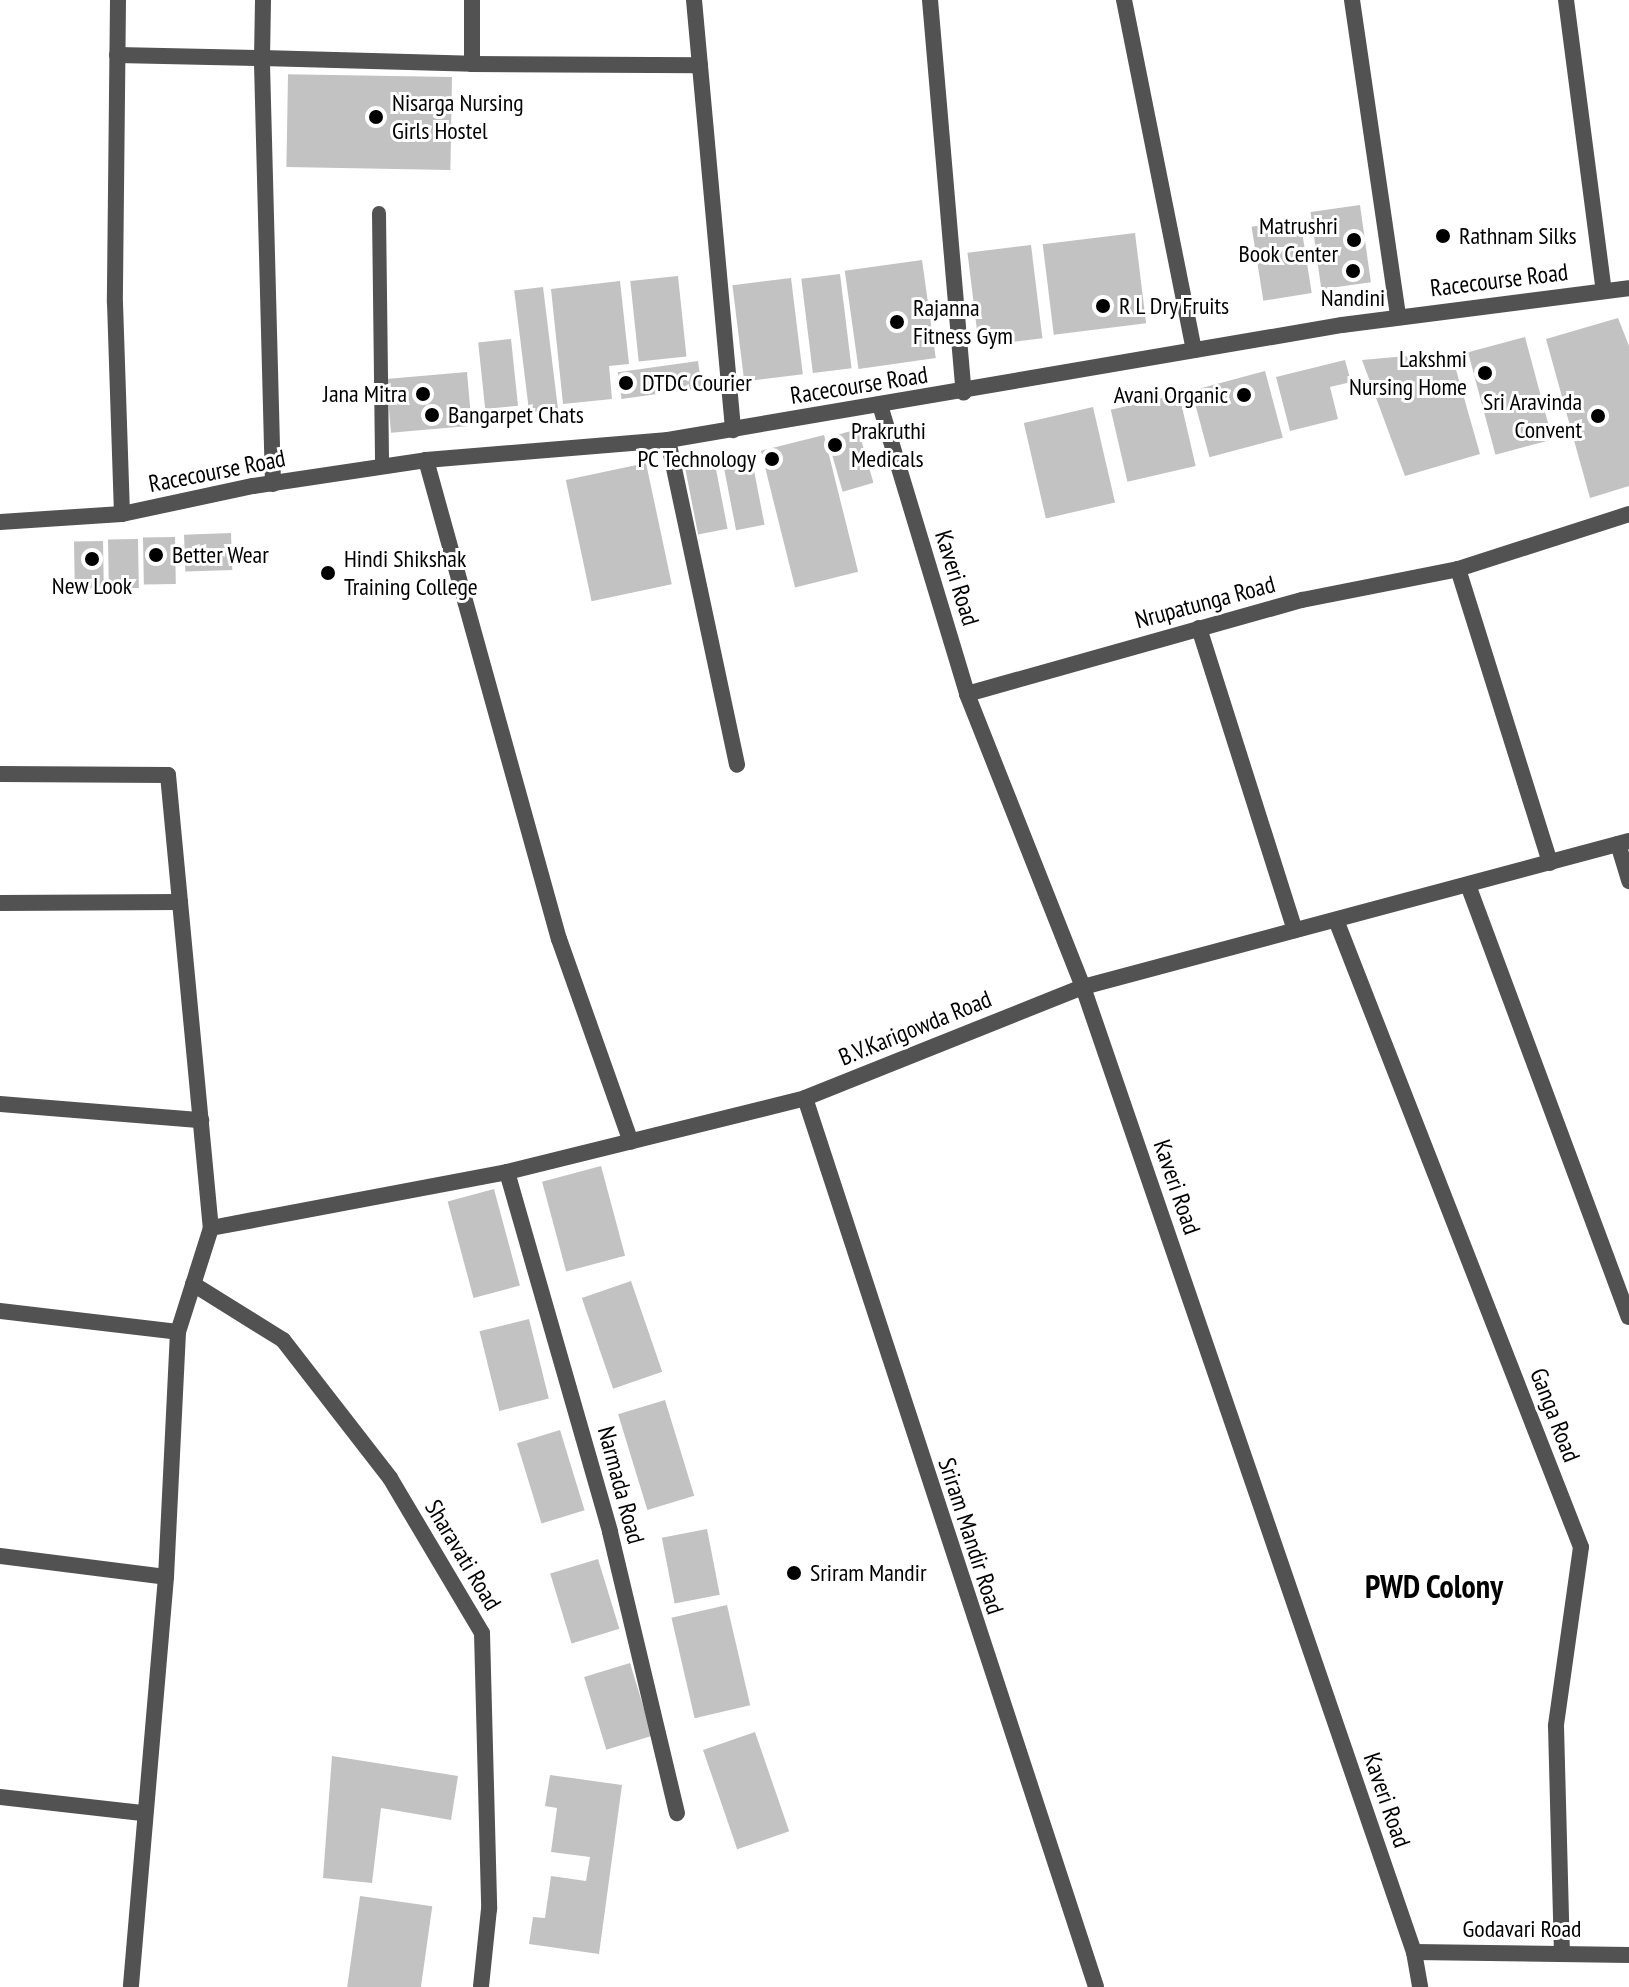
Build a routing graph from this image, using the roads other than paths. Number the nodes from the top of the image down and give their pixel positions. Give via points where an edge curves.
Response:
1 (118, 0) edge
2 (263, 0) edge
3 (472, 0) edge
4 (694, 0) edge
5 (930, 0) edge
6 (1124, 0) edge
7 (1352, 0) edge
8 (1566, 0) edge
9 (117, 55) junction
10 (262, 58) junction
11 (472, 64) junction
12 (700, 65) junction
13 (379, 213) dead end
14 (1629, 288) edge
15 (1604, 291) junction
16 (1398, 317) junction
17 (1194, 350) junction
18 (964, 393) junction
19 (880, 405) junction
20 (733, 430) junction
21 (668, 440) junction
22 (426, 460) junction
23 (382, 467) junction
24 (273, 484) junction
25 (122, 514) junction
26 (1629, 514) edge
27 (0, 522) edge
28 (1458, 569) junction
29 (1199, 628) junction
30 (967, 694) junction
31 (737, 765) dead end
32 (0, 774) edge
33 (1624, 843) edge
34 (1550, 863) junction
35 (1629, 881) edge
36 (1468, 885) junction
37 (180, 902) junction
38 (0, 903) edge
39 (1336, 920) junction
40 (1295, 930) junction
41 (1083, 987) junction
42 (805, 1098) junction
43 (0, 1104) edge
44 (201, 1120) junction
45 (631, 1142) junction
46 (507, 1172) junction
47 (211, 1228) junction
48 (193, 1284) junction
49 (0, 1311) edge
50 (1629, 1317) edge
51 (178, 1332) junction
52 (0, 1556) edge
53 (166, 1577) junction
54 (0, 1797) edge
55 (142, 1813) junction
56 (677, 1813) dead end
57 (1414, 1952) junction
58 (1562, 1953) junction
59 (1629, 1955) edge
60 (131, 1987) edge
61 (481, 1987) edge
62 (1096, 1987) edge
63 (1420, 1987) edge

1 - 9 street
2 - 10 street
3 - 11 street
4 - 12 street
5 - 18 street
6 - 17 street
7 - 16 street
8 - 15 street
9 - 10 street
9 - 25 street via 115,303
10 - 11 street
10 - 24 street
11 - 12 street
12 - 20 street
13 - 23 lane
14 - 15 street, Racecourse Road
15 - 16 street, Racecourse Road
16 - 17 street, Racecourse Road
17 - 18 street, Racecourse Road
18 - 19 street, Racecourse Road
19 - 20 street, Racecourse Road
19 - 30 street, Kaveri Road
20 - 21 street, Racecourse Road
21 - 22 street, Racecourse Road
21 - 31 street
22 - 23 street, Racecourse Road
22 - 45 street via 559,939
23 - 24 street, Racecourse Road
24 - 25 street, Racecourse Road
25 - 27 street, Racecourse Road
26 - 28 street, Nrupatunga Road
28 - 29 street, Nrupatunga Road via 1302,600
28 - 34 street
29 - 30 street, Nrupatunga Road
29 - 40 street
30 - 41 street, Kaveri Road
32 - 37 street via 168,775
33 - 34 street, B.V.Karigowda Road
33 - 35 street
34 - 36 street, B.V.Karigowda Road
36 - 39 street, B.V.Karigowda Road
36 - 50 street
37 - 38 street
37 - 44 street
39 - 40 street, B.V.Karigowda Road
39 - 58 street, Ganga Road via 1581,1547 1556,1726
40 - 41 street, B.V.Karigowda Road
41 - 42 street, B.V.Karigowda Road
41 - 57 street, Kaveri Road
42 - 45 street, B.V.Karigowda Road
42 - 62 street, Sriram Mandir Road
43 - 44 street
44 - 47 street
45 - 46 street, B.V.Karigowda Road
46 - 47 street, B.V.Karigowda Road
46 - 56 street, Narmada Road via 610,1532
47 - 48 street
48 - 51 street
48 - 61 street, Sharavati Road via 283,1340 390,1478 482,1633 489,1909
49 - 51 street
51 - 53 street
52 - 53 street
53 - 55 street
54 - 55 street
55 - 60 street
57 - 58 street, Godavari Road
57 - 63 street, Kaveri Road
58 - 59 street, Godavari Road

